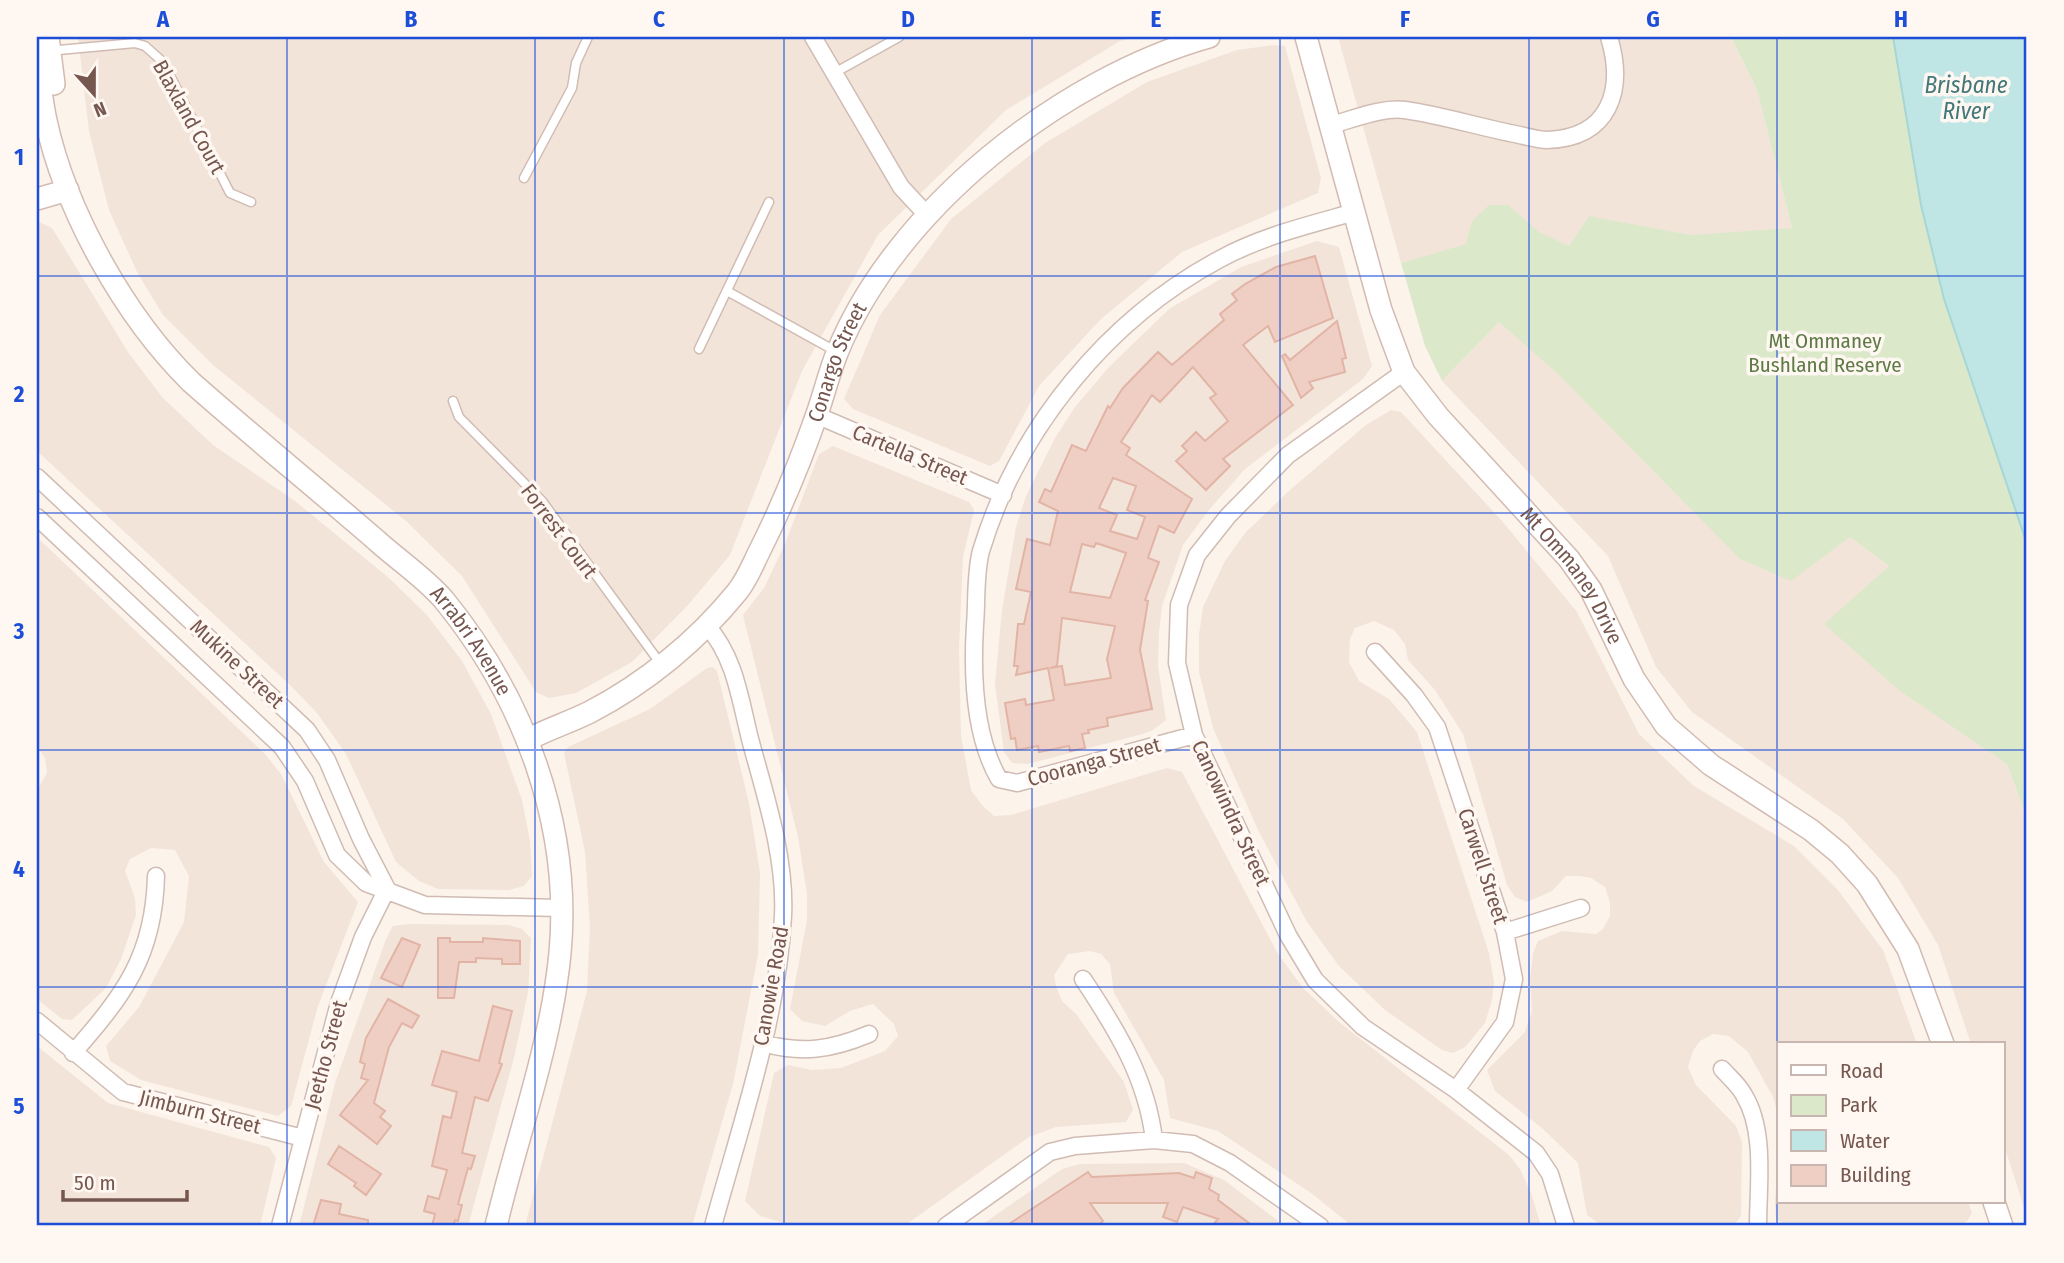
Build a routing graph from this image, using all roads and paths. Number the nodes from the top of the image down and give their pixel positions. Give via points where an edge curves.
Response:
1 (587, 37) edge
2 (813, 37) edge
3 (899, 37) edge
4 (1209, 37) edge
5 (1306, 37) edge
6 (1609, 37) edge
7 (1186, 40) edge
8 (43, 51) edge
9 (836, 72) junction
10 (1331, 125) junction
11 (524, 178) dead end
12 (68, 190) junction
13 (37, 198) edge
14 (251, 202) dead end
15 (769, 202) dead end
16 (1355, 212) junction
17 (927, 215) junction
18 (727, 290) junction
19 (699, 349) dead end
20 (837, 352) junction
21 (1404, 372) junction
22 (453, 401) dead end
23 (816, 415) junction
24 (37, 477) edge
25 (1003, 495) junction
26 (37, 517) edge
27 (708, 626) junction
28 (1374, 652) dead end
29 (662, 666) junction
30 (1194, 735) junction
31 (527, 740) junction
32 (156, 876) dead end
33 (387, 889) junction
34 (560, 908) junction
35 (1581, 908) dead end
36 (1505, 932) junction
37 (1083, 979) dead end
38 (37, 1021) edge
39 (869, 1034) dead end
40 (1942, 1042) edge
41 (762, 1043) junction
42 (73, 1053) junction
43 (1722, 1069) dead end
44 (1456, 1090) junction
45 (303, 1138) junction
46 (1154, 1140) junction
47 (1995, 1204) edge
48 (280, 1226) edge
49 (496, 1226) edge
50 (713, 1226) edge
51 (946, 1226) edge
52 (1320, 1226) edge
53 (1566, 1226) edge
54 (1758, 1226) edge
55 (2002, 1226) edge

1 - 11 lane via 572,88
2 - 9 street
3 - 9 lane
4 - 7 street, Conargo Street
5 - 10 street, Mt Ommaney Drive
6 - 10 street via 1614,93 1606,114 1572,137 1546,140 1402,110
7 - 17 street, Conargo Street via 1116,73 1032,122
8 - 12 street, Arrabri Avenue via 46,122
8 - 14 lane, Blaxland Court via 145,46 163,62 230,193
9 - 17 street via 901,187
10 - 16 street, Mt Ommaney Drive
12 - 13 street
12 - 31 street, Arrabri Avenue via 127,303 173,364 442,598 490,663
15 - 18 lane
16 - 21 street, Mt Ommaney Drive via 1381,310
16 - 25 street, Cooranga Street via 1273,236 1222,258 1130,321 1090,360 1055,405
17 - 20 street, Conargo Street via 863,303
18 - 19 lane
18 - 20 lane
20 - 23 street, Conargo Street
21 - 30 street, Canowindra Street via 1288,456 1196,555 1179,605 1177,663
21 - 40 street, Mt Ommaney Drive via 1569,559 1591,590 1634,679 1666,726 1711,765 1811,830 1867,884 1908,949
22 - 29 lane, Forrest Court via 459,417 542,501
23 - 25 street, Cartella Street
23 - 27 street, Conargo Street via 776,518 740,590
24 - 33 street, Mukine Street via 307,730 327,760
25 - 30 street, Cooranga Street via 980,553 974,643 987,757 999,779 1017,783
26 - 33 street, Mukine Street via 282,747 305,781 337,855 361,880
27 - 29 street, Conargo Street
27 - 41 street, Canowie Road via 732,668 779,864 784,914
28 - 36 street, Carwell Street via 1437,727
29 - 31 street, Conargo Street via 590,712
30 - 44 street, Canowindra Street via 1288,935 1315,980 1363,1027
31 - 34 street, Arrabri Avenue via 551,823
32 - 42 street via 155,906 141,961 114,1006
33 - 34 street, Mukine Street via 435,906
33 - 45 street, Jeetho Street via 339,1003
34 - 49 street, Arrabri Avenue via 559,961 544,1046
35 - 36 street
36 - 44 street, Carwell Street via 1514,979 1505,1022
37 - 46 street via 1137,1070 1150,1107
38 - 42 street, Jimburn Street
39 - 41 street via 821,1050 791,1051
41 - 50 street, Canowie Road
42 - 45 street, Jimburn Street via 123,1092
43 - 54 street via 1744,1094 1754,1119
44 - 53 street, Canowindra Street via 1536,1153 1550,1174
45 - 48 street, Jeetho Street
46 - 51 street via 1050,1152
46 - 52 street via 1194,1144
47 - 55 street

